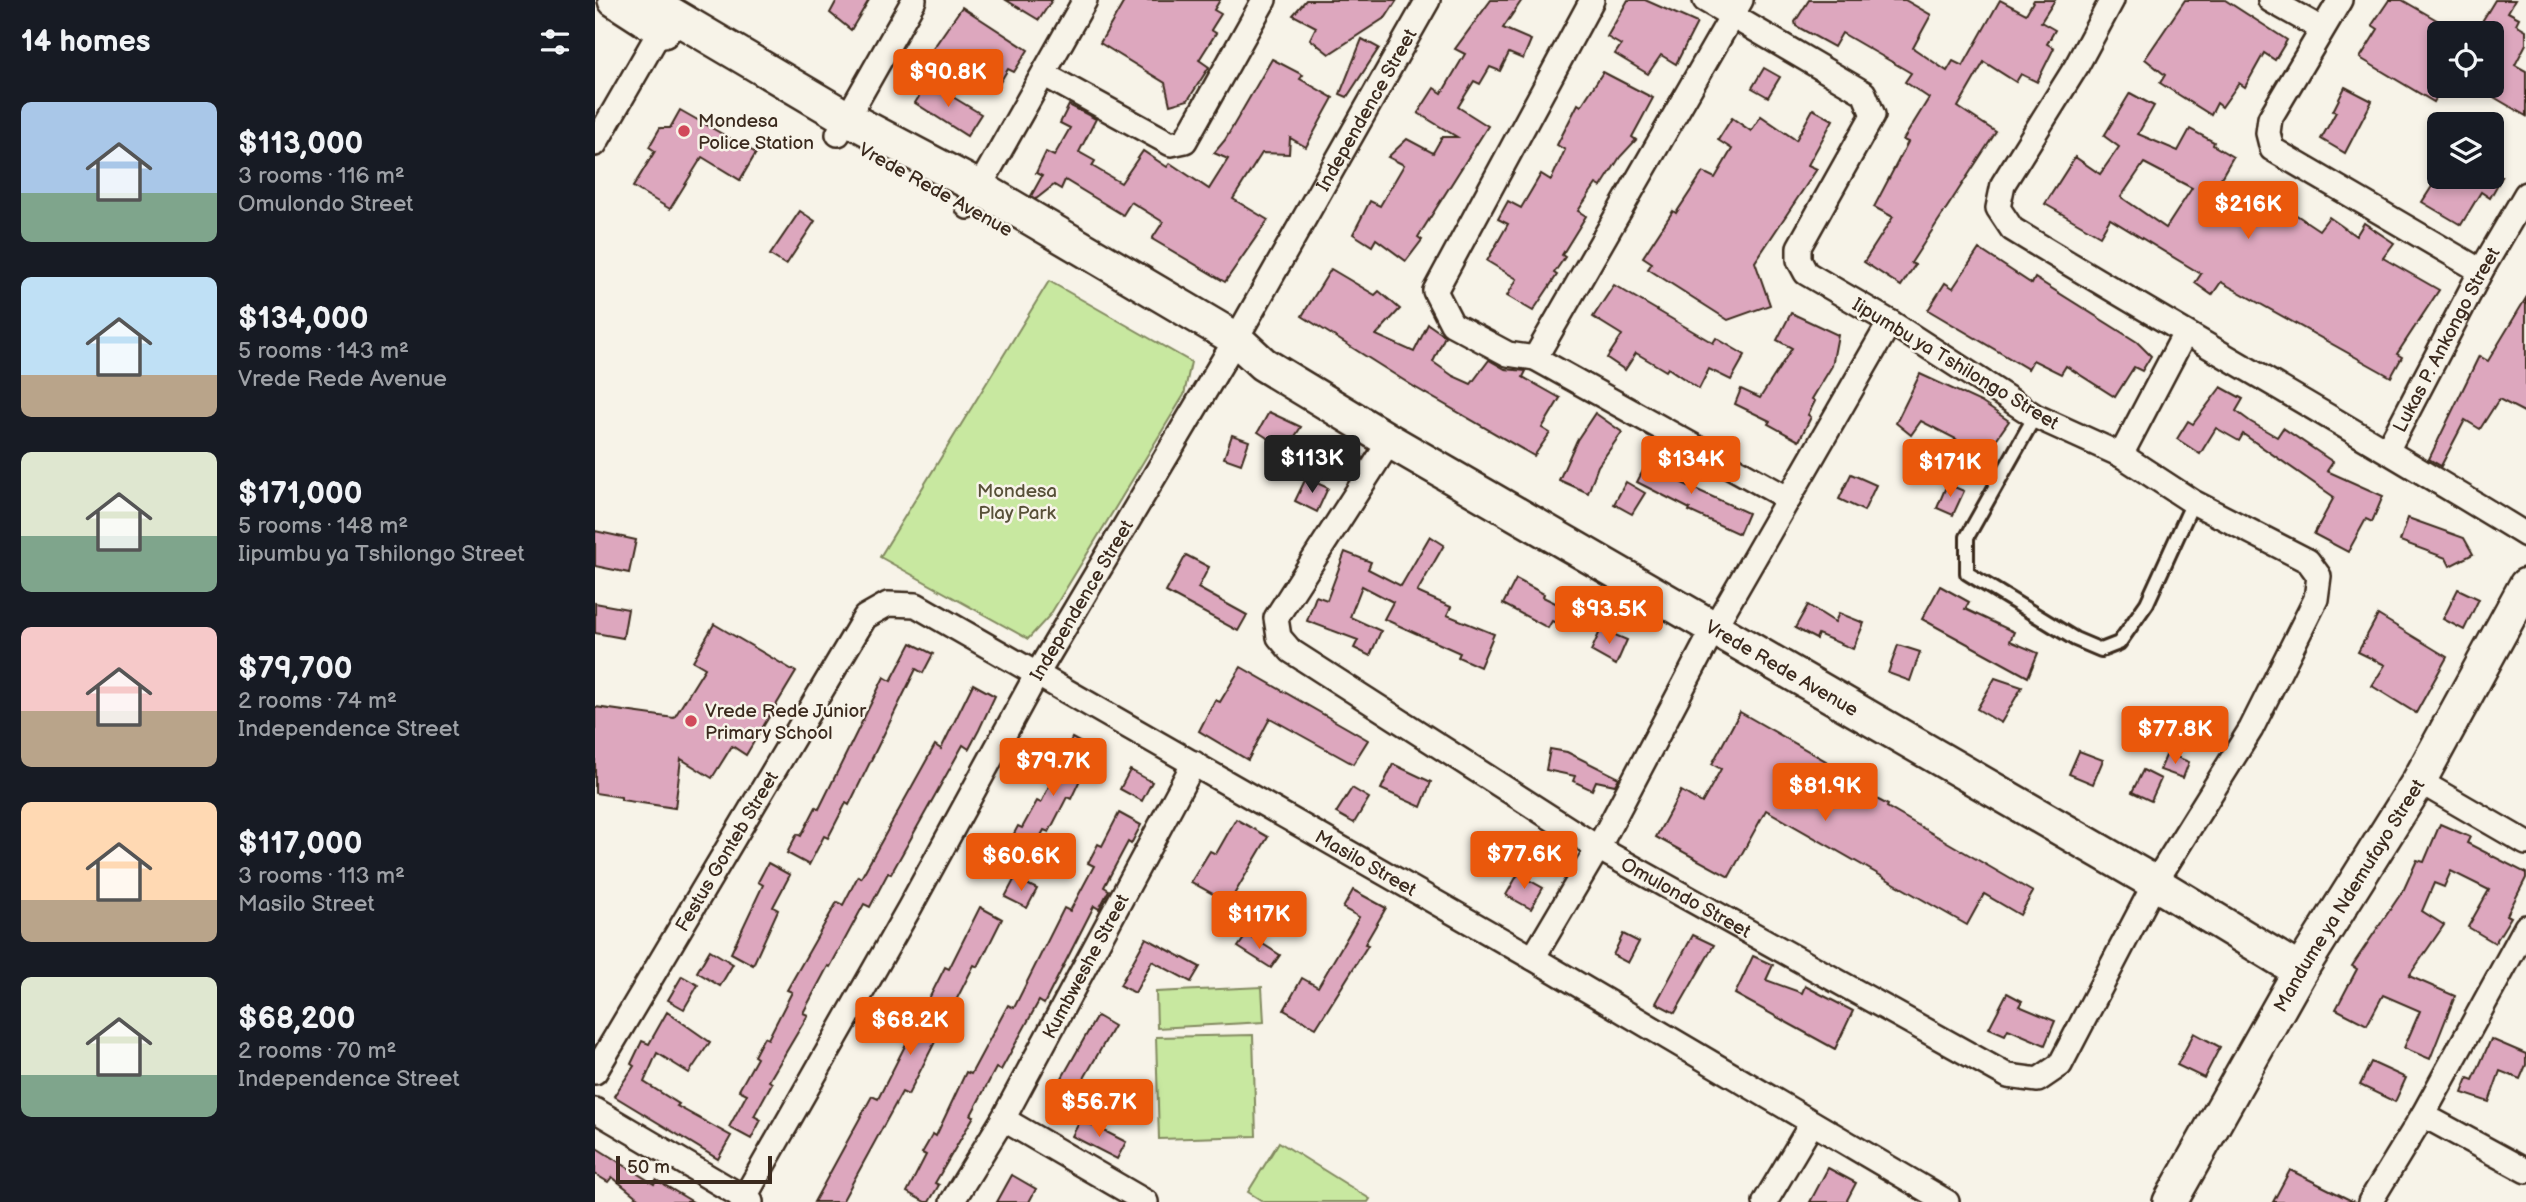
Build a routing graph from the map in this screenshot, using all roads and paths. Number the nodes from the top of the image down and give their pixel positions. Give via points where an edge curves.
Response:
1 (615, 0) edge
2 (914, 0) edge
3 (1085, 0) edge
4 (1264, 0) edge
5 (1428, 0) edge
6 (1592, 0) edge
7 (1705, 0) edge
8 (2112, 0) edge
9 (2270, 0) edge
10 (2340, 0) edge
11 (1737, 9) edge
12 (659, 15) edge
13 (2320, 29) junction
14 (1045, 75) junction
15 (843, 126) junction
16 (595, 144) edge
17 (2526, 194) edge
18 (974, 197) junction
19 (2481, 271) junction
20 (1890, 322) junction
21 (2184, 335) junction
22 (1230, 347) junction
23 (1535, 358) junction
24 (2035, 416) junction
25 (1390, 440) junction
26 (2388, 449) junction
27 (2121, 455) junction
28 (1789, 499) junction
29 (2193, 502) junction
30 (2526, 535) edge
31 (2526, 585) edge
32 (888, 604) joint
33 (1714, 628) junction
34 (1037, 674) junction
35 (1194, 763) junction
36 (2419, 781) junction
37 (2526, 843) edge
38 (1598, 848) junction
39 (2155, 883) junction
40 (2526, 928) edge
41 (1534, 958) junction
42 (2300, 971) junction
43 (595, 1072) edge
44 (595, 1110) edge
45 (2423, 1115) junction
46 (1003, 1119) junction
47 (1812, 1123) junction
48 (2526, 1171) edge
49 (746, 1201) edge
50 (1141, 1201) edge
51 (952, 1202) edge
52 (1765, 1202) edge
53 (1947, 1202) edge
54 (2169, 1202) edge
55 (2370, 1202) edge

1 - 12 street, Vrede Rede Avenue
2 - 15 street
3 - 14 street
4 - 14 street via 1185,142 1171,144
5 - 22 street, Independence Street
6 - 23 street via 1435,291 1452,324 1508,354
7 - 11 street, Iipumbu ya Tshilongo Street
8 - 21 street via 2003,184 1999,208 2012,229
9 - 13 street
10 - 13 street
11 - 20 street, Iipumbu ya Tshilongo Street via 1864,93 1871,103 1873,114 1799,247 1798,260 1806,273
11 - 23 street
12 - 15 street, Vrede Rede Avenue
12 - 16 street
13 - 19 street via 2270,118 2272,149
14 - 18 street
15 - 18 street, Vrede Rede Avenue
17 - 19 street, Lukas P. Ankongo Street
18 - 22 street, Vrede Rede Avenue
19 - 26 street, Lukas P. Ankongo Street
20 - 24 street, Iipumbu ya Tshilongo Street
20 - 28 street
21 - 26 street
21 - 27 street
22 - 25 street, Vrede Rede Avenue
22 - 34 street, Independence Street
23 - 28 street
24 - 27 street, Iipumbu ya Tshilongo Street
24 - 29 lane via 1967,537 1967,573 2075,639 2101,650 2119,643 2147,603
25 - 33 street, Vrede Rede Avenue
25 - 38 street, Omulondo Street via 1276,618 1279,637 1291,651
26 - 30 street
27 - 29 street, Iipumbu ya Tshilongo Street
28 - 33 street
29 - 39 street, Iipumbu ya Tshilongo Street via 2308,561 2319,576 2316,598 2251,729
31 - 36 street, Mandume ya Ndemufayo Street
32 - 34 street, Masilo Street via 916,606
32 - 43 street, Festus Gonteb Street via 865,617
33 - 38 street
33 - 39 street, Vrede Rede Avenue
34 - 35 street, Masilo Street
34 - 49 street, Independence Street
35 - 41 street, Masilo Street
35 - 46 street, Kumbweshe Street
36 - 37 street
36 - 42 street, Mandume ya Ndemufayo Street
38 - 39 street, Omulondo Street via 2008,1076 2038,1080 2060,1065
38 - 41 street
39 - 42 street, Vrede Rede Avenue
40 - 45 street
41 - 47 street, Masilo Street
42 - 54 street, Mandume ya Ndemufayo Street
44 - 49 street
45 - 48 street
45 - 55 street
46 - 50 street
46 - 51 street, Kumbweshe Street
47 - 52 street
47 - 53 street, Masilo Street

